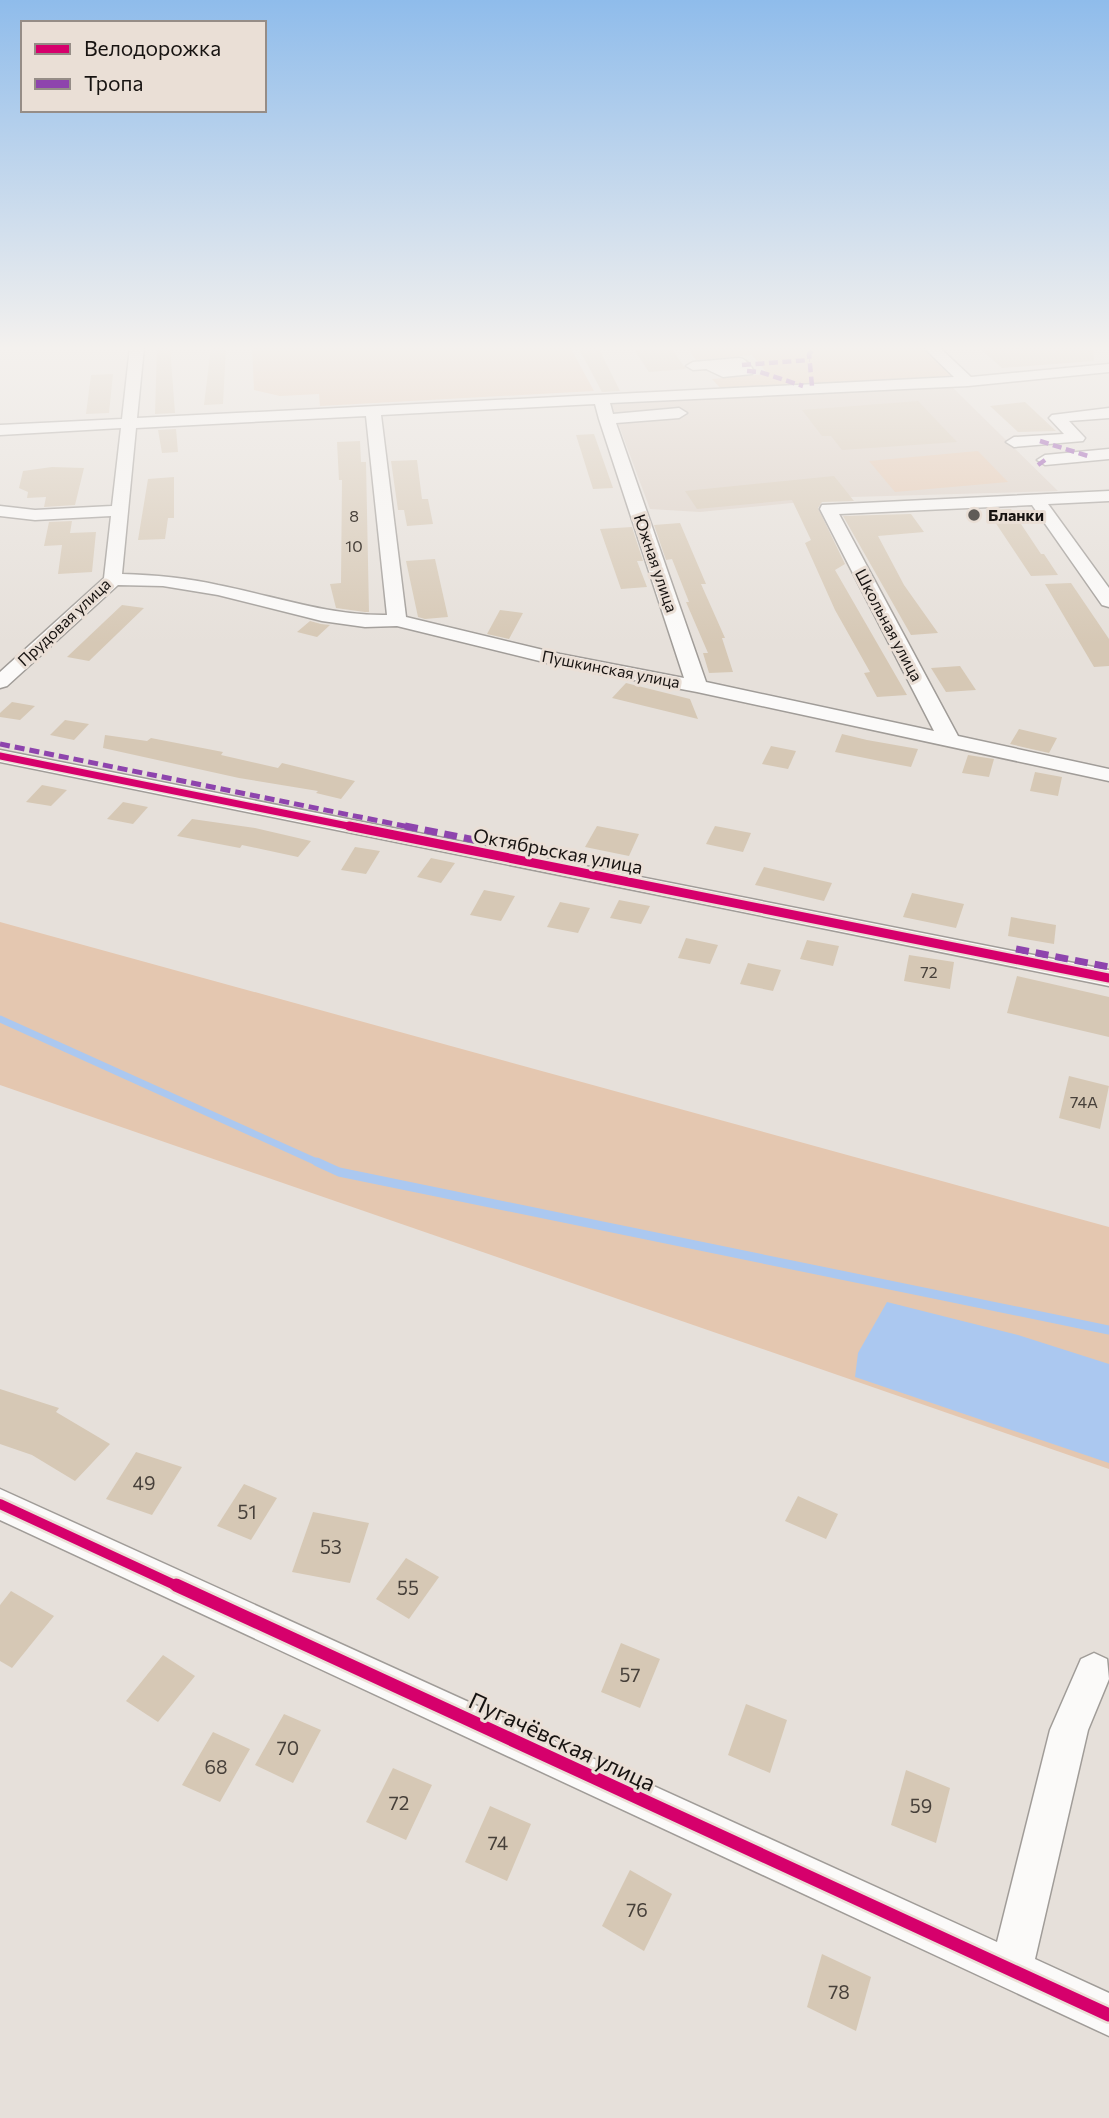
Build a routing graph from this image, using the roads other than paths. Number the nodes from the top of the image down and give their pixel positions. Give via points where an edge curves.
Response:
1 (126, 446) edge
2 (377, 446) edge
3 (616, 446) edge
4 (1109, 454) edge
5 (1045, 460) dead end
6 (1109, 496) edge
7 (1037, 500) junction
8 (0, 511) edge
9 (120, 511) junction
10 (113, 579) junction
11 (1109, 601) edge
12 (397, 620) junction
13 (0, 682) edge
14 (697, 686) junction
15 (950, 741) junction
16 (0, 756) edge
17 (1109, 775) edge
18 (1109, 978) edge
19 (0, 1504) edge
20 (1094, 1671) dead end
21 (1011, 1970) junction
22 (1109, 2015) edge

1 - 9 street, Прудовая улица
2 - 12 street
3 - 14 street, Южная улица
4 - 5 street
6 - 7 street
7 - 11 street
7 - 15 street, Школьная улица via 828,509
8 - 9 street via 35,515
9 - 10 street, Прудовая улица
10 - 12 street, Пушкинская улица via 163,581 333,617
10 - 13 street, Прудовая улица
12 - 14 street, Пушкинская улица via 559,660
14 - 15 street, Пушкинская улица
15 - 17 street, Пушкинская улица
16 - 18 street, Октябрьская улица
19 - 21 street, Пугачёвская улица
20 - 21 street via 1069,1730
21 - 22 street, Пугачёвская улица

